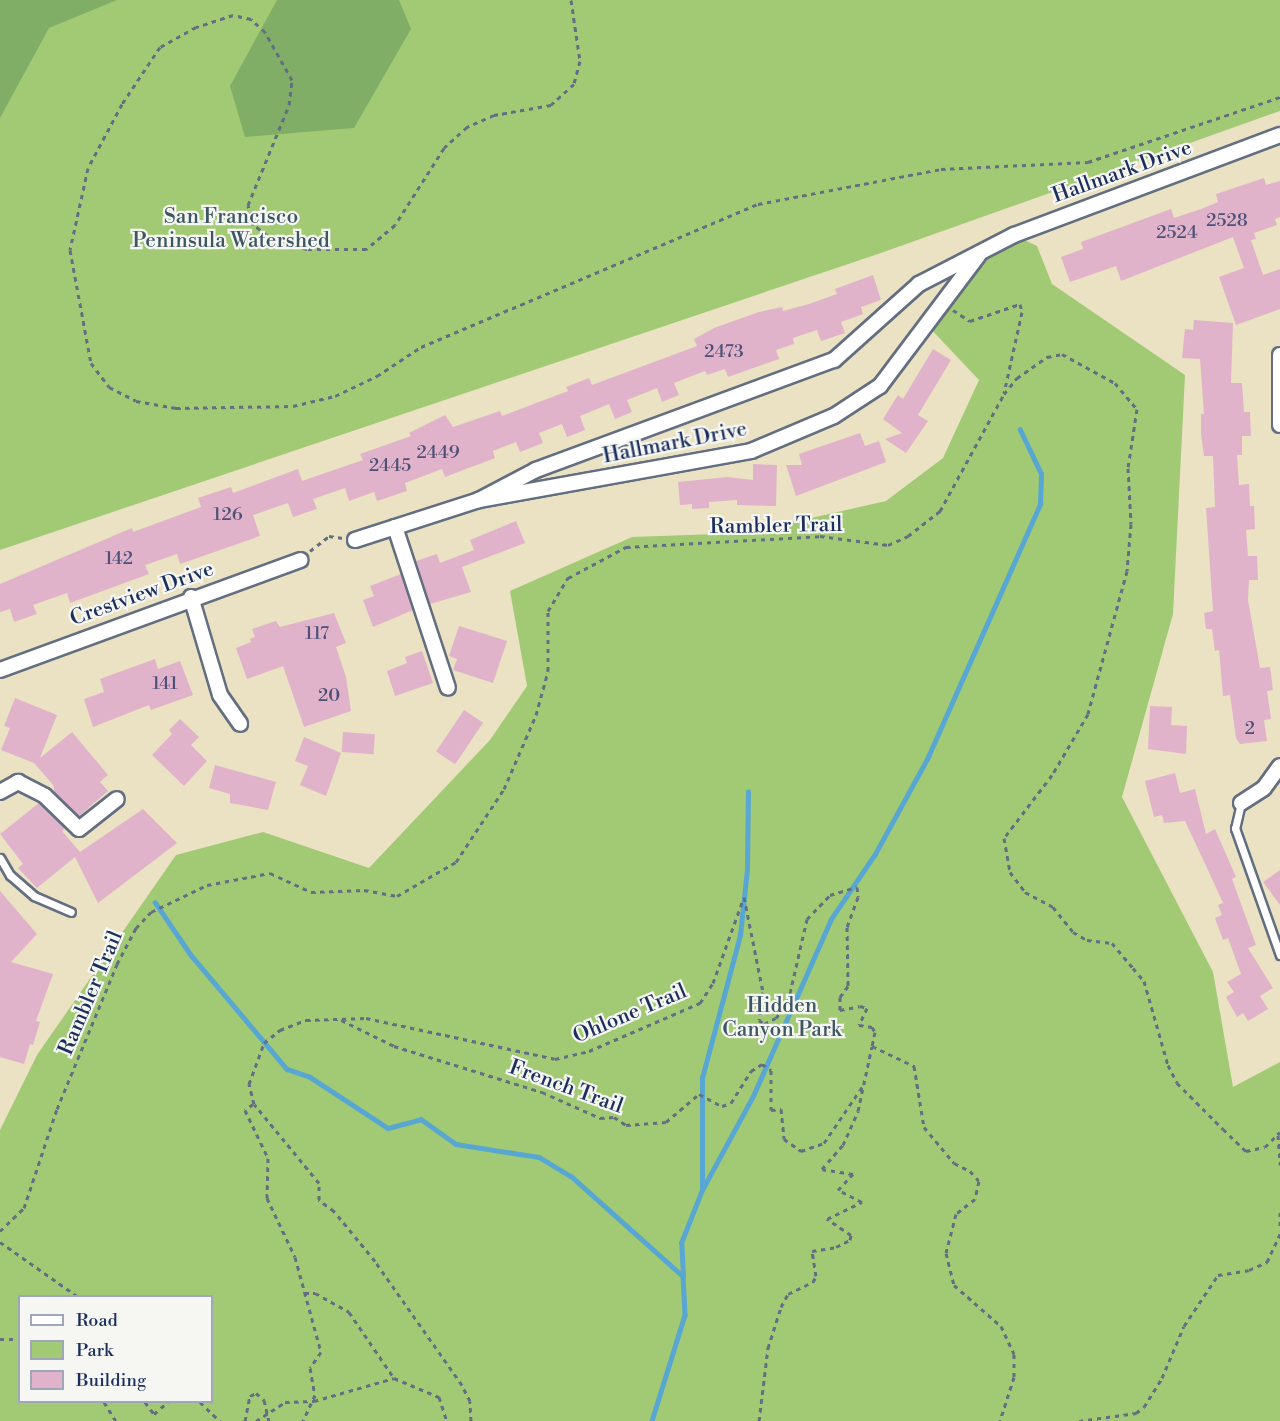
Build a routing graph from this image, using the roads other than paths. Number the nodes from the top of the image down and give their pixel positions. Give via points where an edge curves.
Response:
1 (1280, 135) edge
2 (980, 253) junction
3 (1280, 355) edge
4 (1280, 425) edge
5 (478, 500) junction
6 (395, 527) junction
7 (355, 540) road end
8 (300, 560) road end
9 (191, 597) junction
10 (0, 670) edge
11 (448, 688) dead end
12 (240, 724) dead end
13 (1280, 766) edge
14 (0, 792) edge
15 (117, 799) dead end
16 (1241, 803) joint
17 (0, 858) edge
18 (71, 912) dead end
19 (1280, 955) edge

1 - 2 street, Hallmark Drive via 1014,235
2 - 5 street, Hallmark Drive via 919,284 834,360 536,470
2 - 5 street, Hallmark Drive via 880,386 834,416 752,451
3 - 4 street
5 - 6 street, Hallmark Drive
6 - 7 street, Hallmark Drive
6 - 11 street
8 - 9 street, Crestview Drive
9 - 10 street, Crestview Drive
9 - 12 street via 220,695
13 - 16 street via 1264,788
14 - 15 street via 18,782 45,796 79,829
16 - 19 lane via 1235,828
17 - 18 lane via 10,875 34,896

